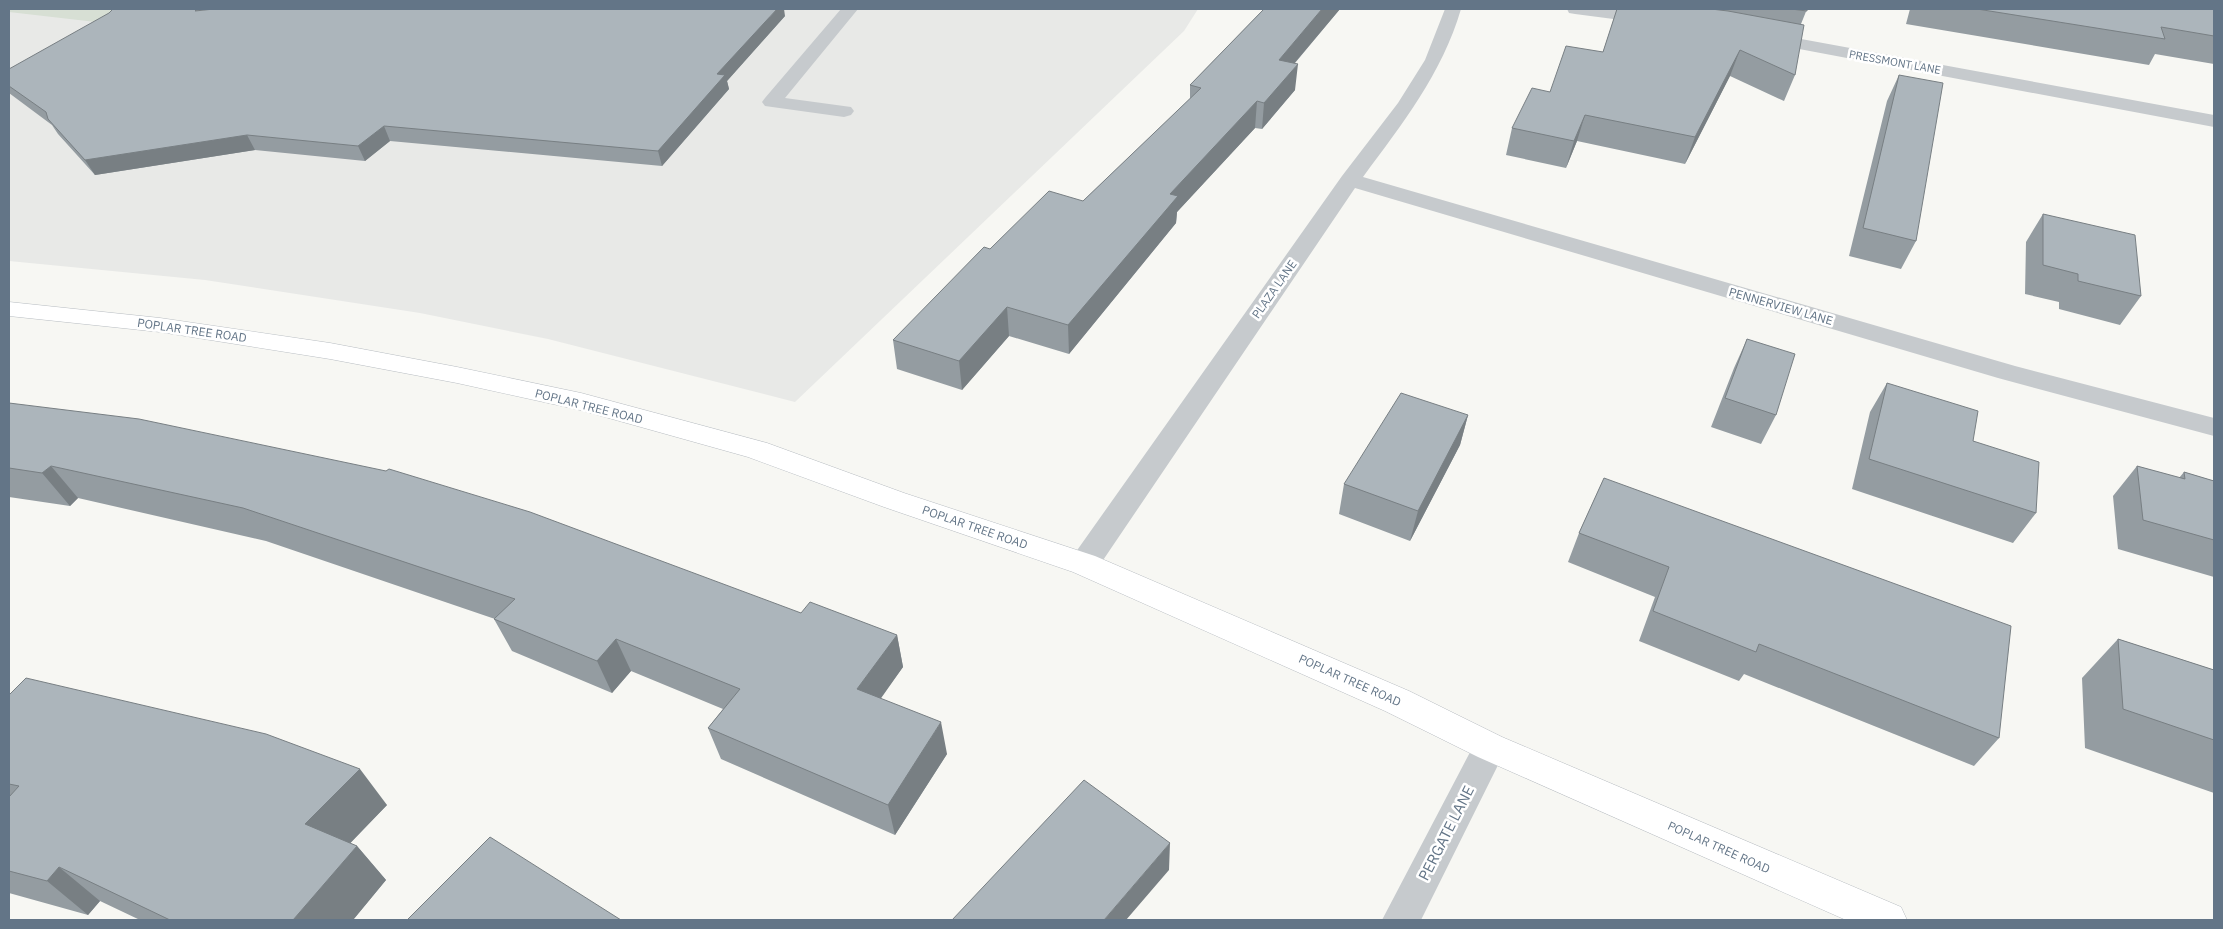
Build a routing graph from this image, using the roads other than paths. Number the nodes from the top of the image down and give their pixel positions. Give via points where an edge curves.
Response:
1 (850, 9) edge
2 (1453, 9) edge
3 (1575, 9) edge
4 (1672, 22) edge
5 (1748, 34) edge
6 (844, 111) dead end
7 (2214, 121) edge
8 (1349, 180) junction
9 (9, 309) edge
10 (2214, 427) edge
11 (1084, 564) junction
12 (1490, 746) junction
13 (1401, 920) edge
14 (1888, 920) edge

1 - 6 street via 772,102
2 - 8 street, PLAZA LANE via 1448,28 1423,80
3 - 4 street
5 - 7 street, PRESSMONT LANE
8 - 10 street, PENNERVIEW LANE via 1988,366
8 - 11 street, PLAZA LANE
9 - 11 street, POPLAR TREE ROAD via 160,324 330,351 581,402 757,450
11 - 12 street, POPLAR TREE ROAD via 1397,701
12 - 13 street, PERGATE LANE
12 - 14 street, POPLAR TREE ROAD

